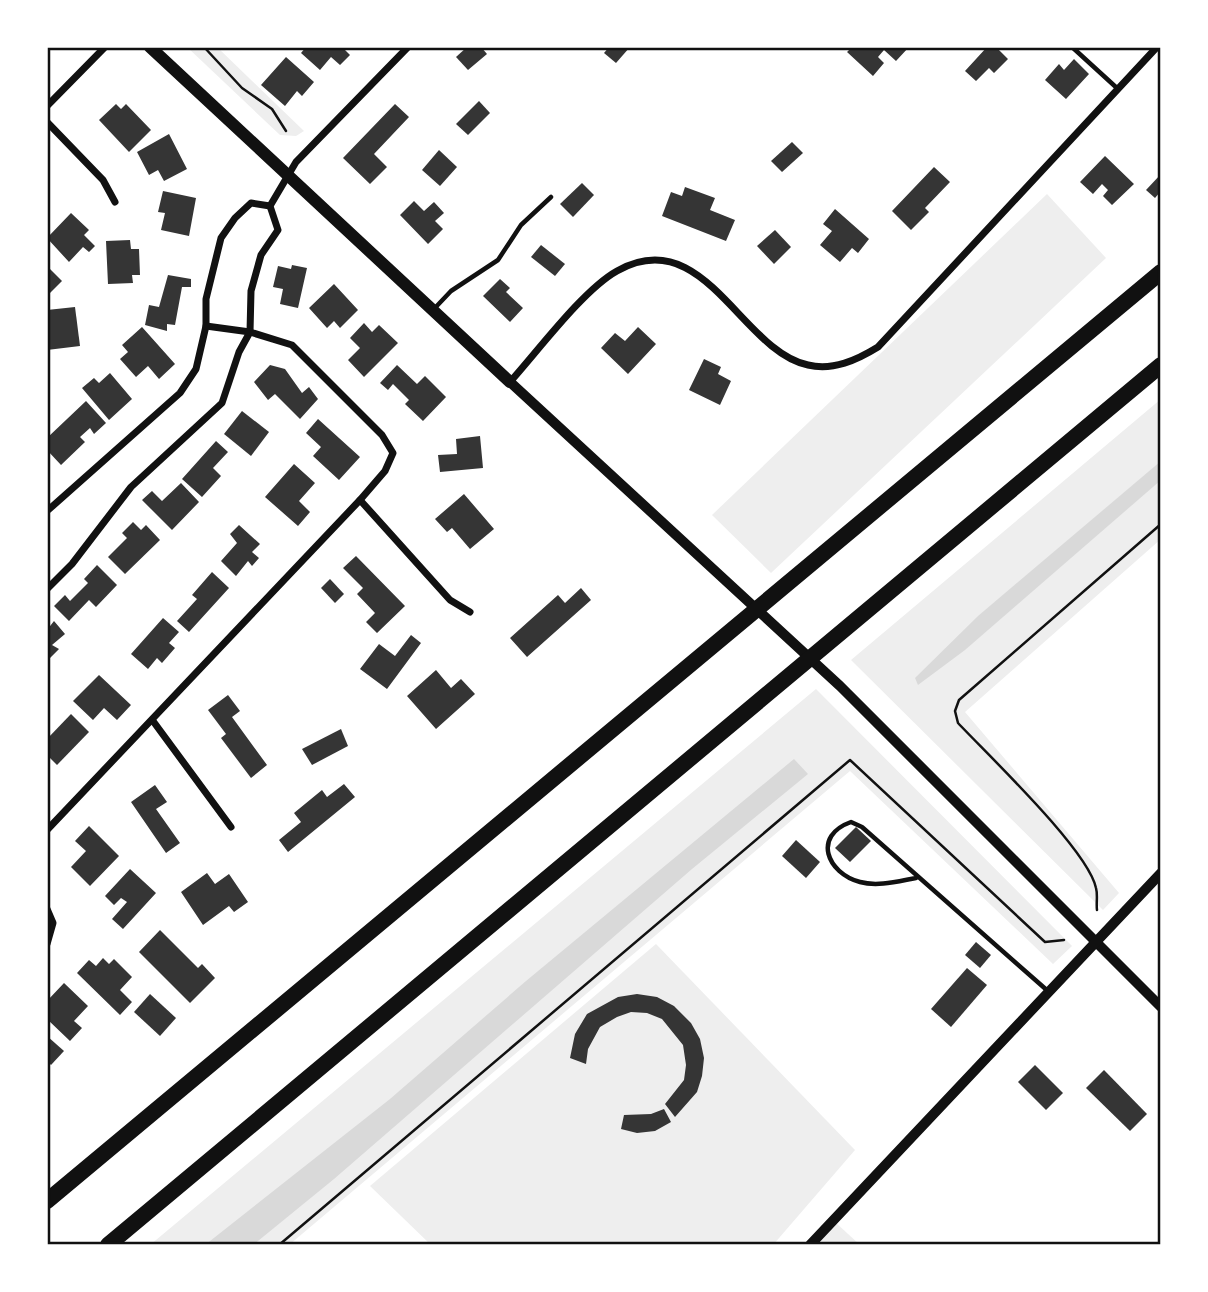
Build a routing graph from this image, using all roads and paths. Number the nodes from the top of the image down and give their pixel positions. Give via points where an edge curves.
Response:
1 (105, 47) edge
2 (150, 47) edge
3 (204, 47) edge
4 (408, 47) edge
5 (1072, 47) edge
6 (1157, 47) edge
7 (1118, 89) junction
8 (47, 106) edge
9 (47, 122) edge
10 (286, 131) dead end
11 (287, 178) junction
12 (551, 197) dead end
13 (115, 202) dead end
14 (270, 206) junction
15 (1161, 272) edge
16 (432, 310) junction
17 (206, 326) junction
18 (250, 332) junction
19 (1161, 365) edge
20 (510, 382) junction
21 (360, 500) junction
22 (47, 512) edge
23 (1161, 524) edge
24 (47, 589) edge
25 (470, 612) dead end
26 (153, 720) junction
27 (231, 827) dead end
28 (47, 830) edge
29 (1161, 873) edge
30 (916, 878) junction
31 (47, 909) edge
32 (1097, 910) dead end
33 (1064, 940) dead end
34 (47, 944) edge
35 (1095, 944) junction
36 (1049, 992) junction
37 (1161, 1007) edge
38 (47, 1201) edge
39 (108, 1245) edge
40 (279, 1245) edge
41 (810, 1245) edge

1 - 8 street
2 - 11 main road
3 - 10 path via 242,88 272,108
4 - 11 street via 296,162
5 - 7 lane
6 - 7 street
7 - 20 street via 878,347 856,360 830,367 806,365 781,353 686,267 664,260 638,261 615,272 588,295
9 - 13 street via 103,180
11 - 14 street
11 - 16 main road
12 - 16 lane via 521,225 498,260 451,291
14 - 17 street via 251,203 221,238 206,299
14 - 18 street via 278,230 261,255 251,290
15 - 38 highway
16 - 20 main road
17 - 18 street
17 - 22 street via 196,369 180,393
18 - 21 street via 292,345 382,435 393,453 385,471
18 - 24 street via 222,402 131,487 72,565
19 - 39 highway
20 - 35 street via 840,687
21 - 25 street via 450,600
21 - 26 street
23 - 32 path via 959,700 955,711 958,723 1070,843 1096,889
26 - 27 street
26 - 28 street
29 - 35 street
30 - 30 lane via 862,827 851,821 833,830 827,851 832,864 847,876 873,884
30 - 36 lane
31 - 34 street via 52,923
33 - 40 path via 1045,942 850,760
35 - 36 street
35 - 37 street
36 - 41 street

